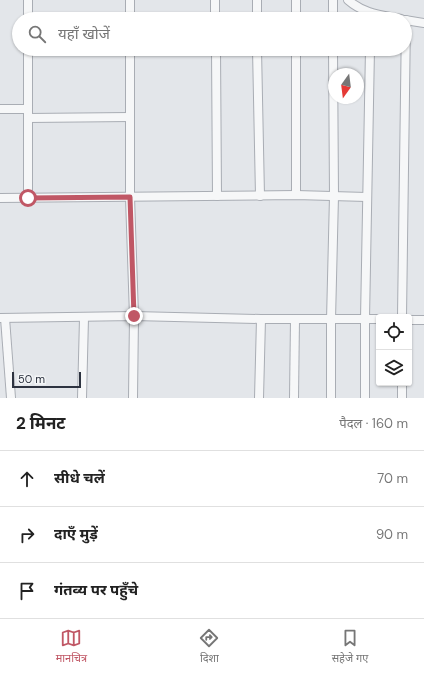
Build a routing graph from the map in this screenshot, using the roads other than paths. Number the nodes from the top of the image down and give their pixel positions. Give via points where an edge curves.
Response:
1 (28, 0) edge
2 (130, 0) edge
3 (215, 0) edge
4 (257, 0) edge
5 (296, 0) edge
6 (333, 0) edge
7 (348, 0) edge
8 (28, 12) edge
9 (130, 12) edge
10 (215, 12) edge
11 (257, 12) edge
12 (296, 12) edge
13 (333, 12) edge
14 (363, 12) edge
15 (412, 21) edge
16 (424, 23) edge
17 (28, 56) edge
18 (130, 56) edge
19 (216, 56) edge
20 (258, 56) edge
21 (296, 56) edge
22 (333, 56) edge
23 (370, 56) edge
24 (404, 56) edge
25 (0, 109) edge
26 (28, 109) junction
27 (130, 117) junction
28 (28, 118) junction
29 (296, 195) junction
30 (217, 196) junction
31 (260, 196) junction
32 (334, 196) junction
33 (130, 197) junction
34 (367, 197) junction
35 (0, 198) edge
36 (28, 198) junction
37 (402, 314) edge
38 (134, 316) junction
39 (3, 318) edge
40 (84, 318) junction
41 (261, 319) junction
42 (295, 319) junction
43 (365, 319) junction
44 (376, 319) edge
45 (331, 320) junction
46 (412, 320) edge
47 (424, 320) edge
48 (402, 386) edge
49 (11, 398) edge
50 (82, 398) edge
51 (133, 398) edge
52 (259, 398) edge
53 (294, 398) edge
54 (331, 398) edge
55 (365, 398) edge
56 (402, 398) edge

1 - 8 street
2 - 9 street
3 - 10 street
4 - 11 street
5 - 12 street
6 - 13 street
7 - 14 street
15 - 16 street
17 - 26 street
18 - 27 street
19 - 30 street
20 - 31 street
21 - 29 street
22 - 32 street
23 - 34 street
24 - 37 street
25 - 26 street
26 - 28 street
27 - 28 street
27 - 33 street
28 - 36 street
29 - 31 street
29 - 32 street
30 - 31 street
30 - 33 street
32 - 34 street
32 - 45 street
33 - 36 street
33 - 38 street
34 - 43 street
35 - 36 street
38 - 40 street
38 - 41 street
38 - 51 street
39 - 40 street
39 - 49 street
40 - 50 street
41 - 42 street
41 - 52 street
42 - 45 street
42 - 53 street
43 - 44 street
43 - 45 street
43 - 55 street
45 - 54 street
46 - 47 street
48 - 56 street

